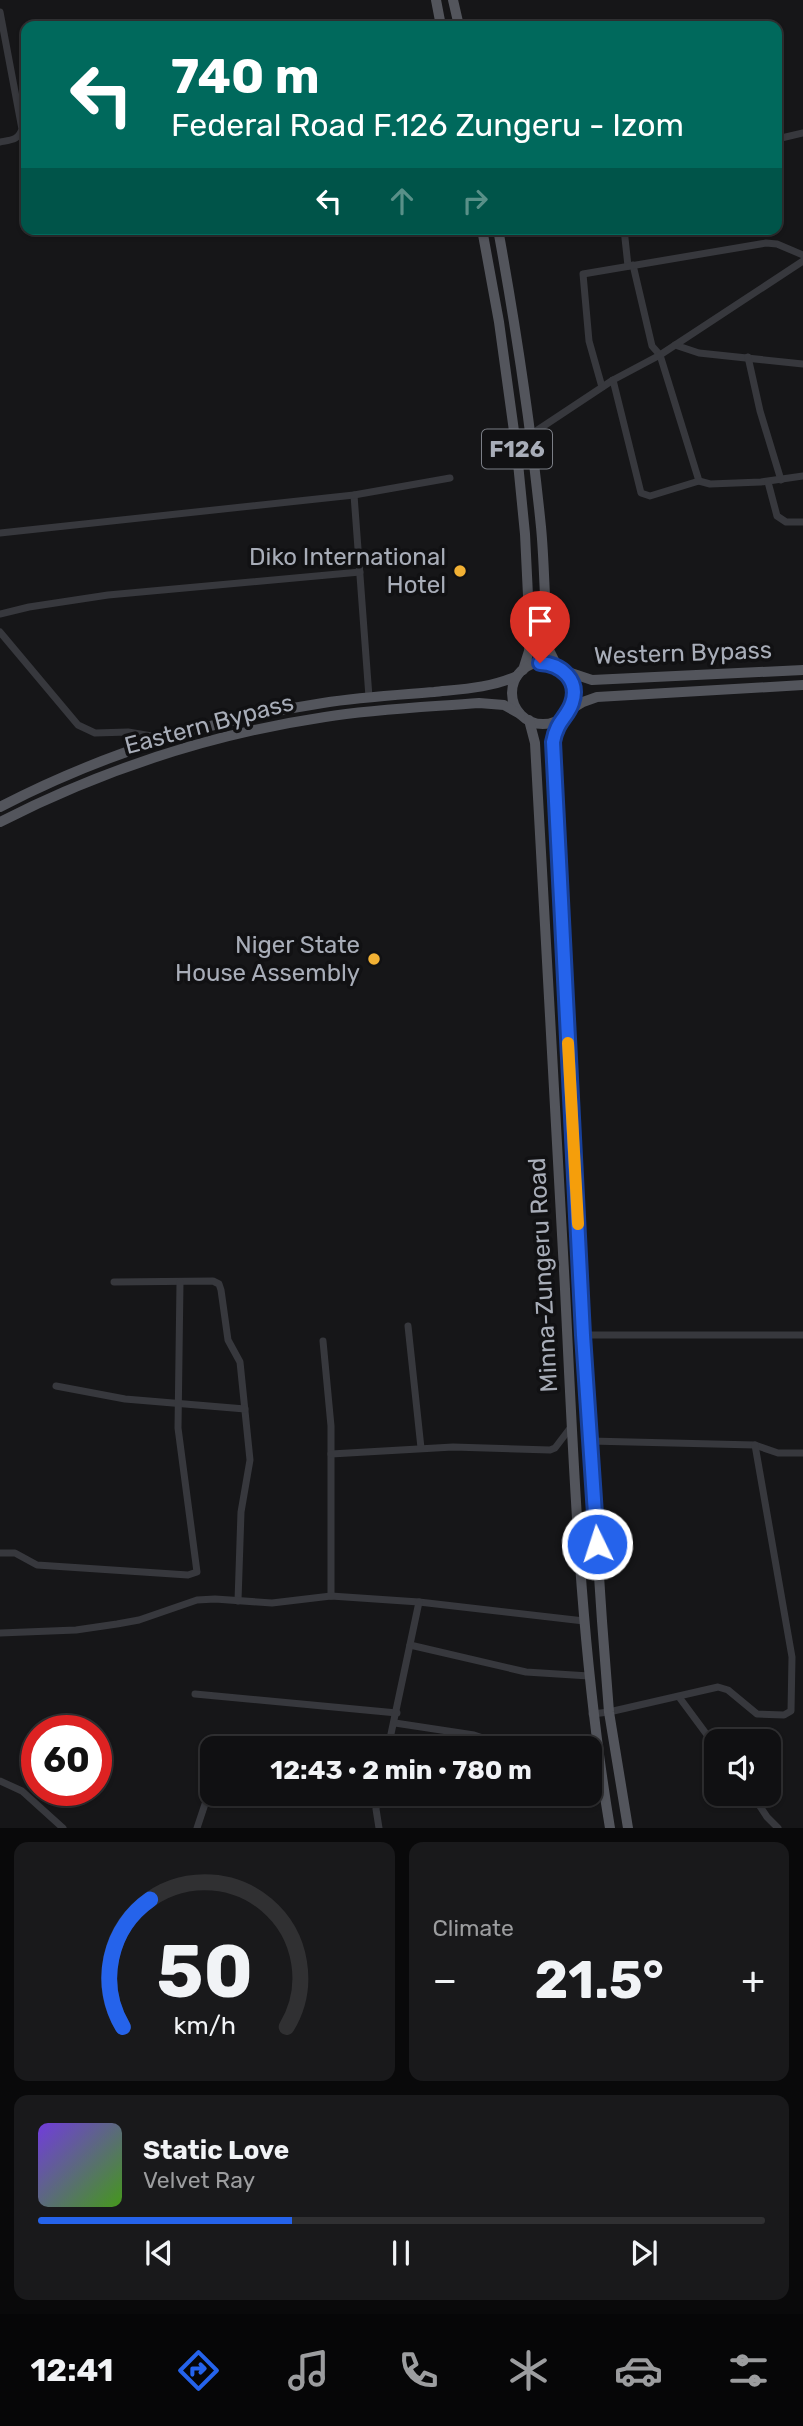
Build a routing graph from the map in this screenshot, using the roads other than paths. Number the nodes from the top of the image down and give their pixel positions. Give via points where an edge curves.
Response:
1 (436, 0) edge
2 (453, 0) edge
3 (0, 12) edge
4 (440, 21) edge
5 (457, 21) edge
6 (21, 124) edge
7 (21, 132) edge
8 (803, 133) edge
9 (782, 138) edge
10 (0, 142) edge
11 (483, 235) edge
12 (499, 235) edge
13 (625, 235) edge
14 (803, 255) edge
15 (803, 261) edge
16 (630, 265) junction
17 (514, 319) junction
18 (499, 322) junction
19 (675, 345) junction
20 (660, 355) junction
21 (748, 358) junction
22 (803, 364) edge
23 (613, 380) junction
24 (602, 387) junction
25 (530, 435) junction
26 (803, 476) edge
27 (450, 478) dead end
28 (781, 480) junction
29 (699, 481) junction
30 (768, 482) junction
31 (354, 495) junction
32 (803, 522) edge
33 (0, 533) edge
34 (360, 572) junction
35 (0, 614) edge
36 (0, 632) edge
37 (561, 669) junction
38 (803, 670) edge
39 (520, 673) junction
40 (803, 685) edge
41 (369, 697) junction
42 (565, 715) junction
43 (524, 717) junction
44 (165, 738) junction
45 (0, 807) edge
46 (0, 822) edge
47 (576, 1178) junction
48 (560, 1179) junction
49 (114, 1282) dead end
50 (180, 1282) junction
51 (408, 1326) dead end
52 (583, 1335) junction
53 (803, 1335) edge
54 (323, 1341) dead end
55 (56, 1386) dead end
56 (178, 1403) junction
57 (245, 1409) junction
58 (571, 1427) junction
59 (590, 1441) junction
60 (754, 1446) junction
61 (421, 1448) junction
62 (803, 1453) edge
63 (331, 1454) junction
64 (0, 1553) edge
65 (331, 1596) junction
66 (238, 1601) junction
67 (419, 1602) junction
68 (584, 1621) junction
69 (0, 1633) edge
70 (410, 1645) junction
71 (589, 1676) junction
72 (195, 1694) dead end
73 (679, 1697) junction
74 (609, 1712) junction
75 (397, 1713) junction
76 (592, 1714) junction
77 (394, 1723) junction
78 (704, 1730) edge
79 (391, 1736) edge
80 (477, 1736) edge
81 (593, 1736) edge
82 (0, 1781) edge
83 (602, 1792) edge
84 (204, 1806) edge
85 (376, 1806) edge
86 (760, 1806) edge
87 (55, 1824) edge
88 (63, 1828) edge
89 (197, 1828) edge
90 (379, 1828) edge
91 (610, 1828) edge
92 (628, 1828) edge
93 (778, 1828) edge

1 - 4 main road
2 - 5 main road
3 - 6 street
7 - 10 street via 15,140
8 - 9 street
11 - 18 main road, F126
12 - 17 main road, F126
13 - 16 street
14 - 16 street via 766,243
15 - 19 street
16 - 20 street via 652,346
16 - 24 street via 586,272 582,277 589,341
17 - 18 main road
17 - 25 main road, F126
18 - 39 main road, F126 via 525,534 530,637
19 - 20 street
19 - 21 street via 699,353
20 - 23 street
20 - 29 street
21 - 22 street
21 - 28 street
23 - 24 street
23 - 29 street via 641,493 650,496
24 - 25 street
25 - 37 main road, F126 via 547,635 549,650
26 - 28 street
27 - 31 street
28 - 30 street
29 - 30 street
30 - 32 street via 777,516 786,522
31 - 33 street
31 - 34 street
34 - 35 street via 108,595
34 - 41 street
36 - 44 street via 78,725 95,733
37 - 38 main road, Western Bypass via 592,680
37 - 39 main road via 540,663
37 - 42 main road, F126 via 574,690
39 - 41 main road, Eastern Bypass via 486,688
39 - 43 main road, F126 via 512,695
40 - 42 main road, Western Bypass via 597,698
41 - 44 main road, Eastern Bypass via 247,716
42 - 43 main road via 539,724
42 - 47 main road, Minna-Zungeru Road / F126 via 553,742
43 - 46 main road, Eastern Bypass via 505,705 479,703 327,716 251,730 91,780
43 - 48 main road, Minna-Zungeru Road / F126 via 535,743
44 - 45 main road, Eastern Bypass via 68,773
47 - 48 main road
47 - 52 main road, Minna-Zungeru Road / F126
48 - 58 main road, Minna-Zungeru Road / F126
49 - 50 street
50 - 56 street
50 - 57 street via 219,1284 228,1340 240,1362
51 - 61 street
52 - 53 street
52 - 59 main road, Minna-Zungeru Road / F126
54 - 63 street
55 - 56 street
56 - 57 street
56 - 64 street via 197,1572 37,1566 16,1553
57 - 66 street via 250,1460 241,1512
58 - 61 street via 550,1450
58 - 68 main road, Minna-Zungeru Road / F126
59 - 60 street
59 - 74 main road, Minna-Zungeru Road / F126
60 - 62 street
60 - 73 street via 792,1657 792,1707 784,1715 757,1714 723,1688
61 - 63 street
63 - 65 street
65 - 66 street via 272,1603
65 - 67 street
66 - 69 street via 197,1600 139,1620 76,1630
67 - 68 street
67 - 70 street
68 - 71 main road, Minna-Zungeru Road / F126
70 - 71 street via 526,1672
70 - 75 street
71 - 76 main road, Minna-Zungeru Road / F126
72 - 75 street
73 - 74 street
73 - 78 street
74 - 76 street
74 - 92 main road, Minna-Zungeru Road / F126
75 - 77 street
76 - 81 main road, Minna-Zungeru Road / F126
77 - 79 street
77 - 80 street
82 - 87 street via 22,1791
83 - 91 main road, Minna-Zungeru Road / F126
84 - 89 street
85 - 90 street
86 - 93 street
87 - 88 street

